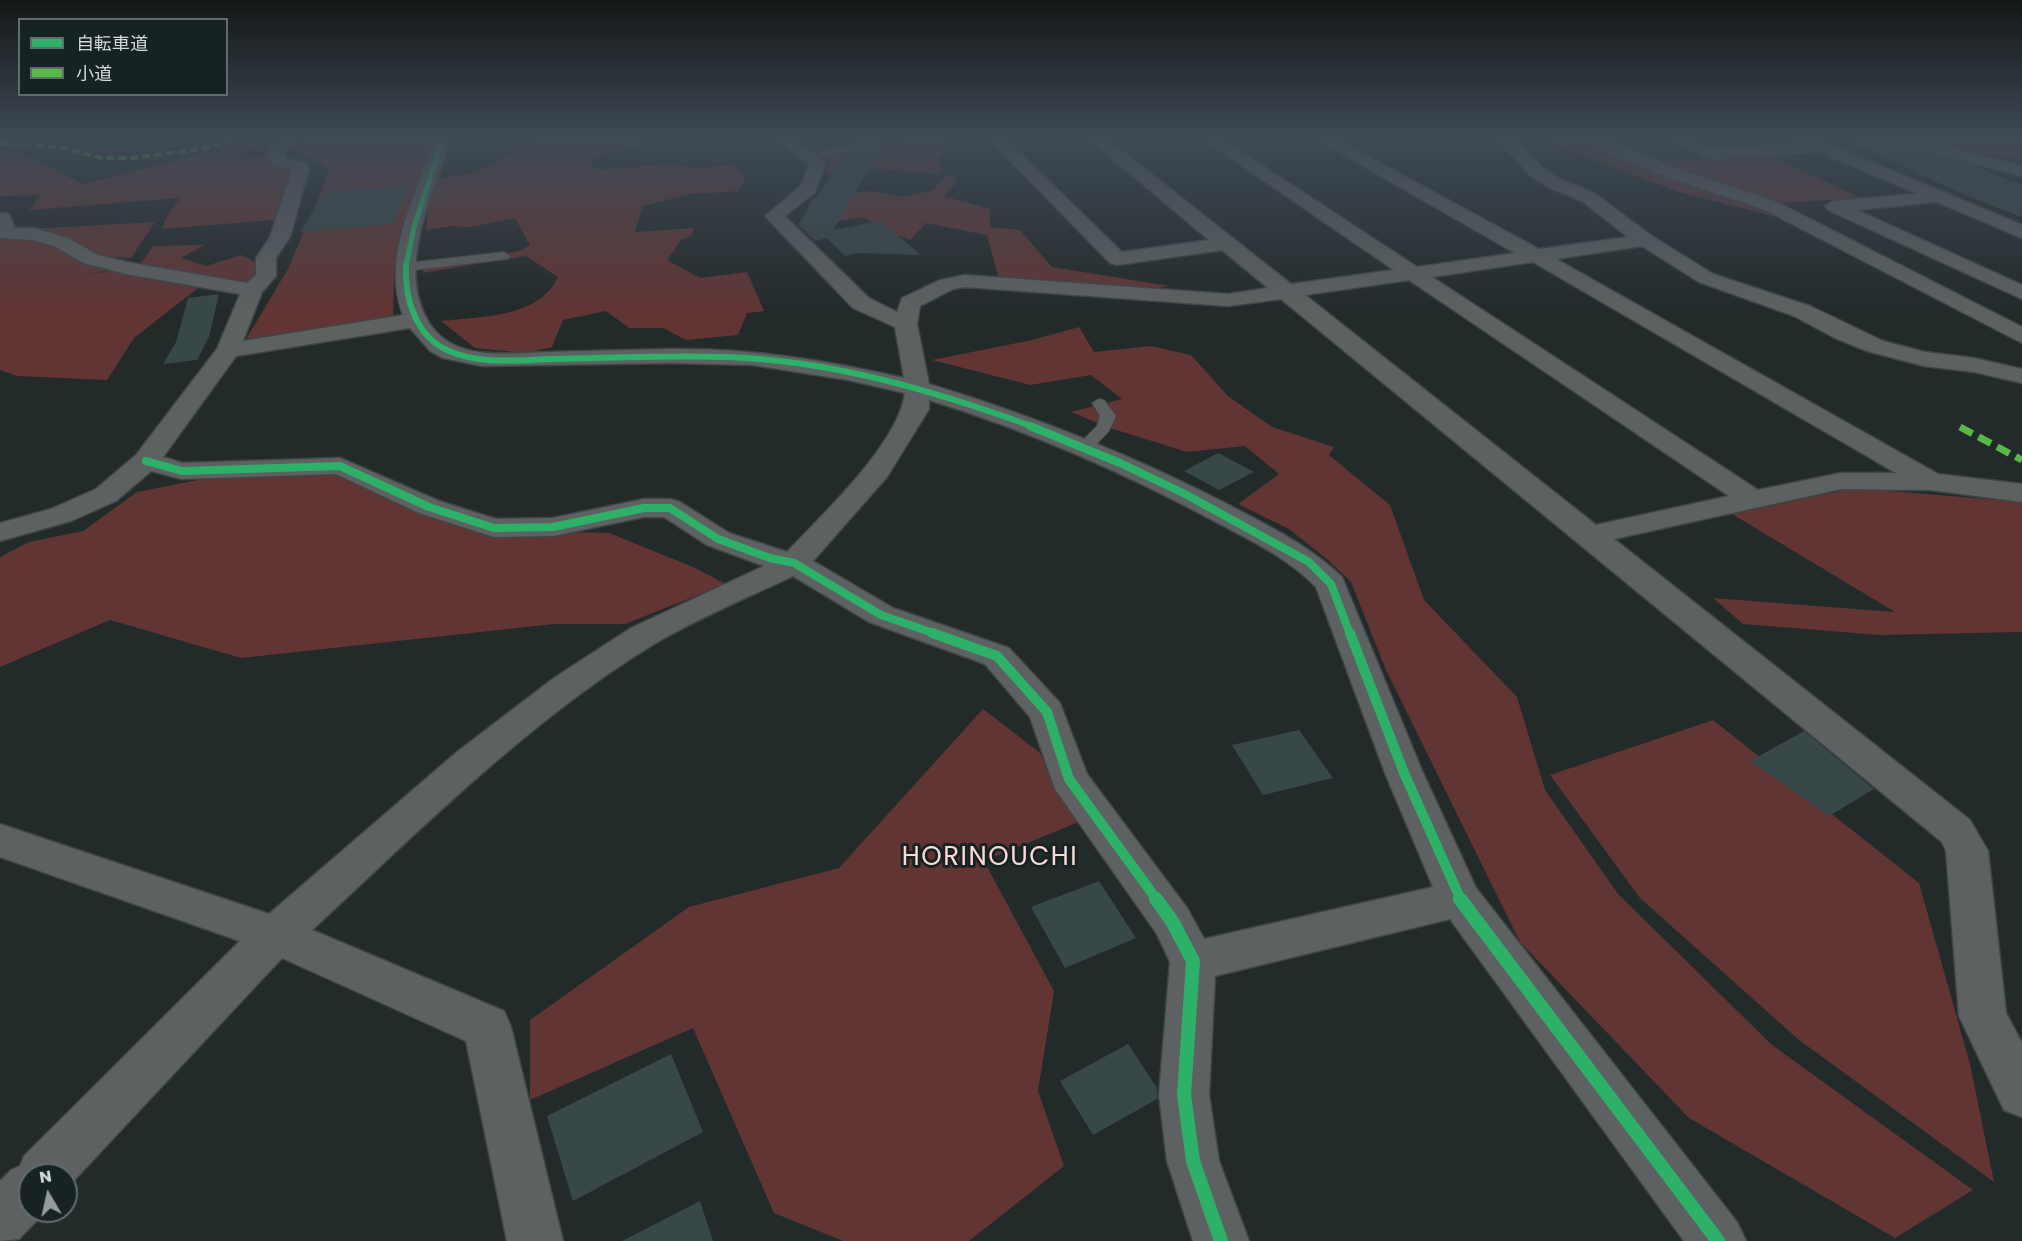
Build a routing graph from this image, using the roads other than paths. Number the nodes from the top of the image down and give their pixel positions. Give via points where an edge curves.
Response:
1 (292, 197) edge
2 (425, 197) edge
3 (798, 197) edge
4 (1055, 197) edge
5 (1169, 197) edge
6 (1299, 197) edge
7 (1429, 197) edge
8 (1589, 197) edge
9 (1743, 197) edge
10 (1940, 197) joint
11 (2, 218) dead end
12 (2022, 232) edge
13 (1646, 240) junction
14 (1226, 243) junction
15 (504, 256) dead end
16 (1538, 257) junction
17 (406, 267) junction
18 (1417, 274) junction
19 (252, 290) junction
20 (1290, 293) junction
21 (2022, 293) edge
22 (415, 320) junction
23 (906, 324) junction
24 (2022, 336) edge
25 (228, 350) junction
26 (2022, 376) edge
27 (918, 389) junction
28 (1099, 403) dead end
29 (1084, 448) junction
30 (146, 461) junction
31 (1931, 482) junction
32 (2022, 494) edge
33 (1752, 500) junction
34 (0, 532) edge
35 (1590, 535) junction
36 (795, 563) junction
37 (0, 840) edge
38 (1460, 899) junction
39 (276, 935) junction
40 (1194, 961) junction
41 (2022, 1093) edge
42 (55, 1163) edge
43 (18, 1201) edge
44 (0, 1220) edge
45 (535, 1241) edge
46 (1221, 1241) edge
47 (1718, 1241) edge

1 - 19 street via 280,237 266,258 267,276
2 - 17 street
3 - 23 street via 774,216 861,303
4 - 14 street via 1117,259
5 - 14 street
6 - 18 street
7 - 16 street
8 - 13 street
9 - 24 street via 1771,206
10 - 12 street
10 - 21 street via 1834,206
11 - 19 street via 7,234 34,234 62,242 91,259
13 - 16 street
13 - 26 street via 1706,278 1802,311 1875,346
14 - 20 street
15 - 17 lane
16 - 18 street
16 - 31 street
17 - 22 street
18 - 20 street
18 - 33 street
19 - 25 street
20 - 23 street via 1228,300 966,281 947,284 910,303
20 - 35 street
22 - 25 street
22 - 27 street via 437,345 460,355 496,360 777,360
23 - 27 street
25 - 30 street
27 - 29 street via 958,400
27 - 36 street via 916,410 877,471
28 - 29 lane via 1108,416 1104,428
29 - 38 street via 1131,466 1283,546 1309,562 1331,584 1404,773
30 - 34 street via 106,495 61,515
30 - 36 street via 182,471 340,466 429,507 494,528 553,527 644,508 670,508 718,538
31 - 32 street
31 - 33 street via 1841,481
33 - 35 street
35 - 41 street via 1956,831 1967,851 1983,1016
36 - 39 street via 643,636 567,687 470,762
36 - 40 street via 881,615 997,656 1047,712 1069,779 1173,921
37 - 39 street
38 - 40 street
38 - 47 street
39 - 42 street
39 - 45 street via 487,1027
40 - 46 street via 1184,1095 1193,1161
43 - 44 street

